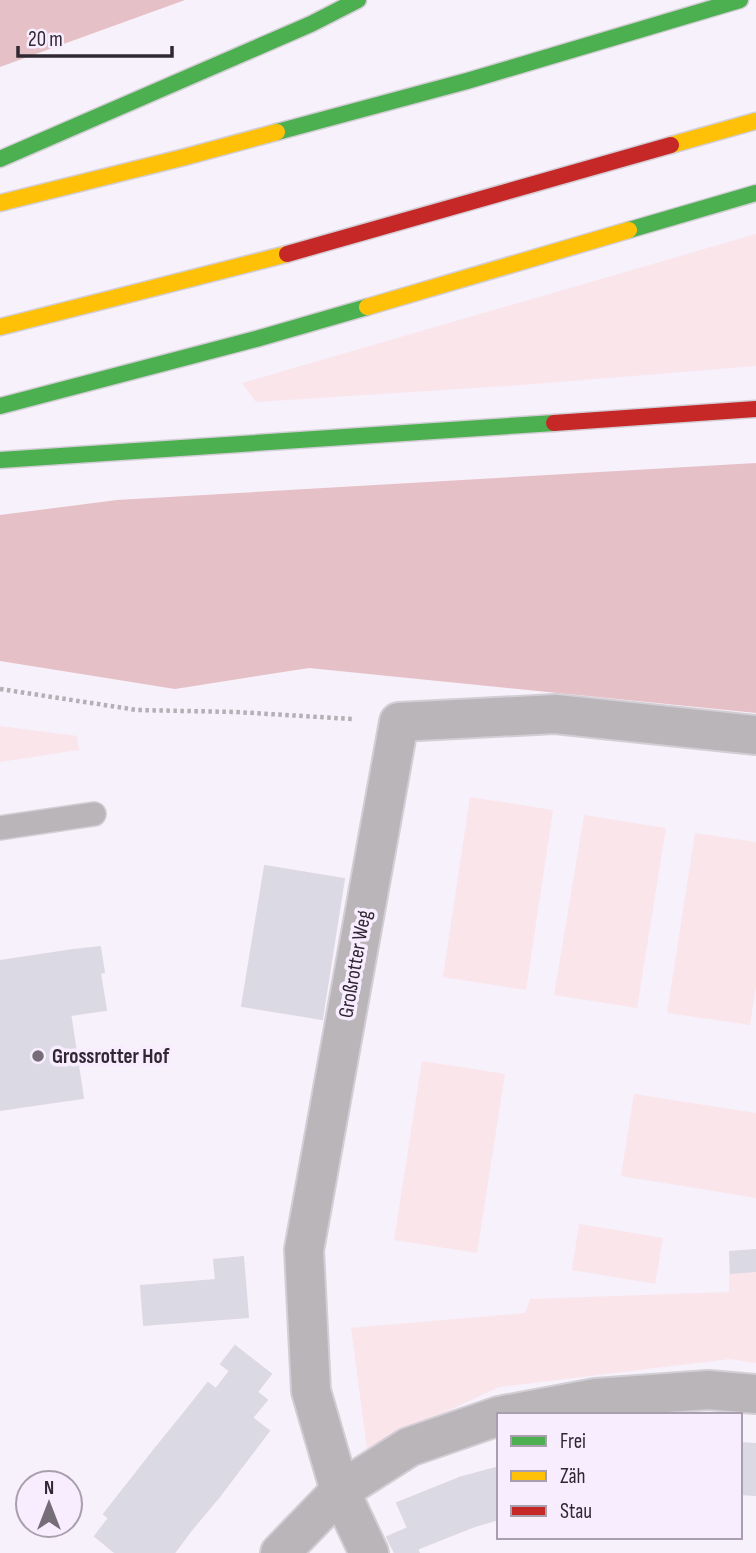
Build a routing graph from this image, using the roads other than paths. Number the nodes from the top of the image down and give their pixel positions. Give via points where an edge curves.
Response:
1 (358, 0) edge
2 (740, 0) edge
3 (756, 121) edge
4 (0, 159) edge
5 (756, 193) edge
6 (0, 203) edge
7 (0, 327) edge
8 (0, 406) edge
9 (756, 409) edge
10 (0, 460) edge
11 (756, 735) edge
12 (94, 814) dead end
13 (0, 828) edge
14 (756, 1394) edge
15 (512, 1413) edge
16 (497, 1416) edge
17 (341, 1491) junction
18 (280, 1553) edge
19 (369, 1553) edge

1 - 4 highway
2 - 6 highway via 467,81
3 - 7 highway via 312,247
5 - 8 highway via 256,339
9 - 10 highway
11 - 17 street, Großrotter Weg via 555,714 399,722 304,1250 311,1391
12 - 13 lane
14 - 15 street via 708,1390 596,1398
16 - 17 street via 409,1447
17 - 18 street
17 - 19 street, Großrotter Weg

